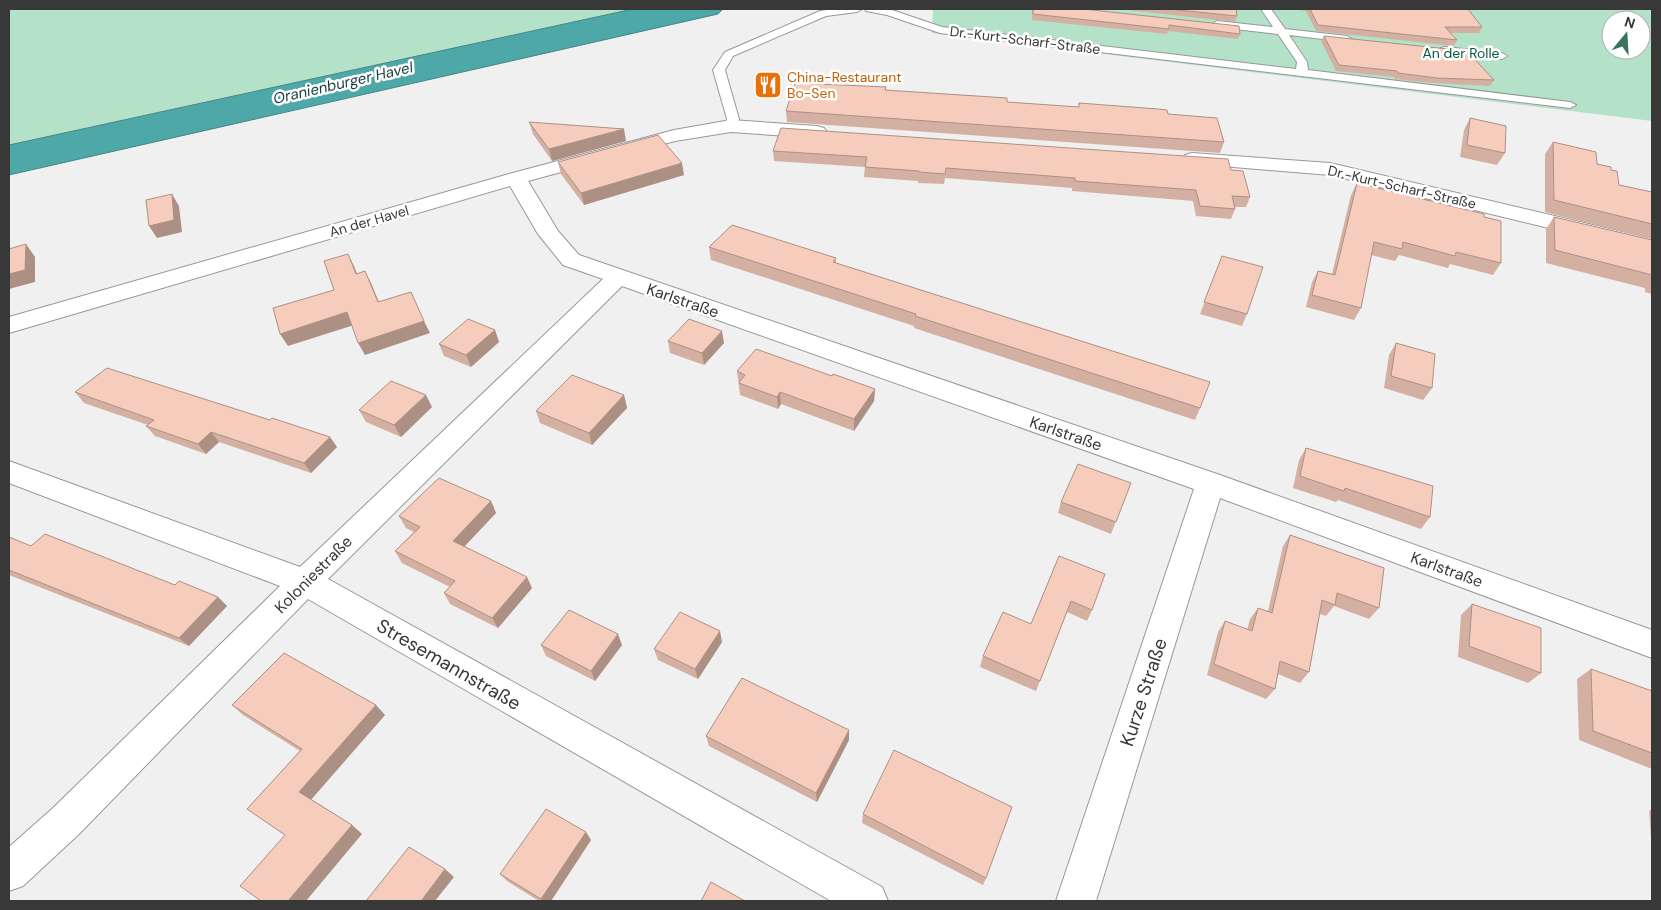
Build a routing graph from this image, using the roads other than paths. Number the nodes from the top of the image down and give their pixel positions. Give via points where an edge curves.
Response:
1 (856, 9) edge
2 (870, 9) edge
3 (1266, 9) edge
4 (1203, 23) edge
5 (1280, 31) junction
6 (1355, 40) edge
7 (1433, 48) edge
8 (1502, 56) dead end
9 (1302, 74) junction
10 (1570, 105) dead end
11 (731, 126) junction
12 (833, 133) edge
13 (1171, 158) edge
14 (516, 178) junction
15 (1652, 246) edge
16 (618, 277) junction
17 (9, 325) edge
18 (9, 472) edge
19 (1210, 483) junction
20 (304, 582) junction
21 (1652, 644) edge
22 (9, 872) edge
23 (868, 901) edge
24 (1076, 901) edge

1 - 11 lane via 824,13 728,54 719,70 733,119
2 - 9 lane, Dr.-Kurt-Scharf-Straße via 889,12 940,30
3 - 5 lane
4 - 5 lane
5 - 6 lane
5 - 9 lane via 1302,62
7 - 8 lane
9 - 10 lane, Dr.-Kurt-Scharf-Straße
11 - 12 street
11 - 14 street, An der Havel via 674,136
13 - 15 street, Dr.-Kurt-Scharf-Straße via 1330,169
14 - 16 street, Karlstraße via 549,234 571,260
14 - 17 street, An der Havel
16 - 19 street, Karlstraße
16 - 20 street, Koloniestraße
18 - 20 street, Stresemannstraße
19 - 21 street, Karlstraße
19 - 24 street, Kurze Straße
20 - 22 street, Koloniestraße via 66,821
20 - 23 street, Stresemannstraße

